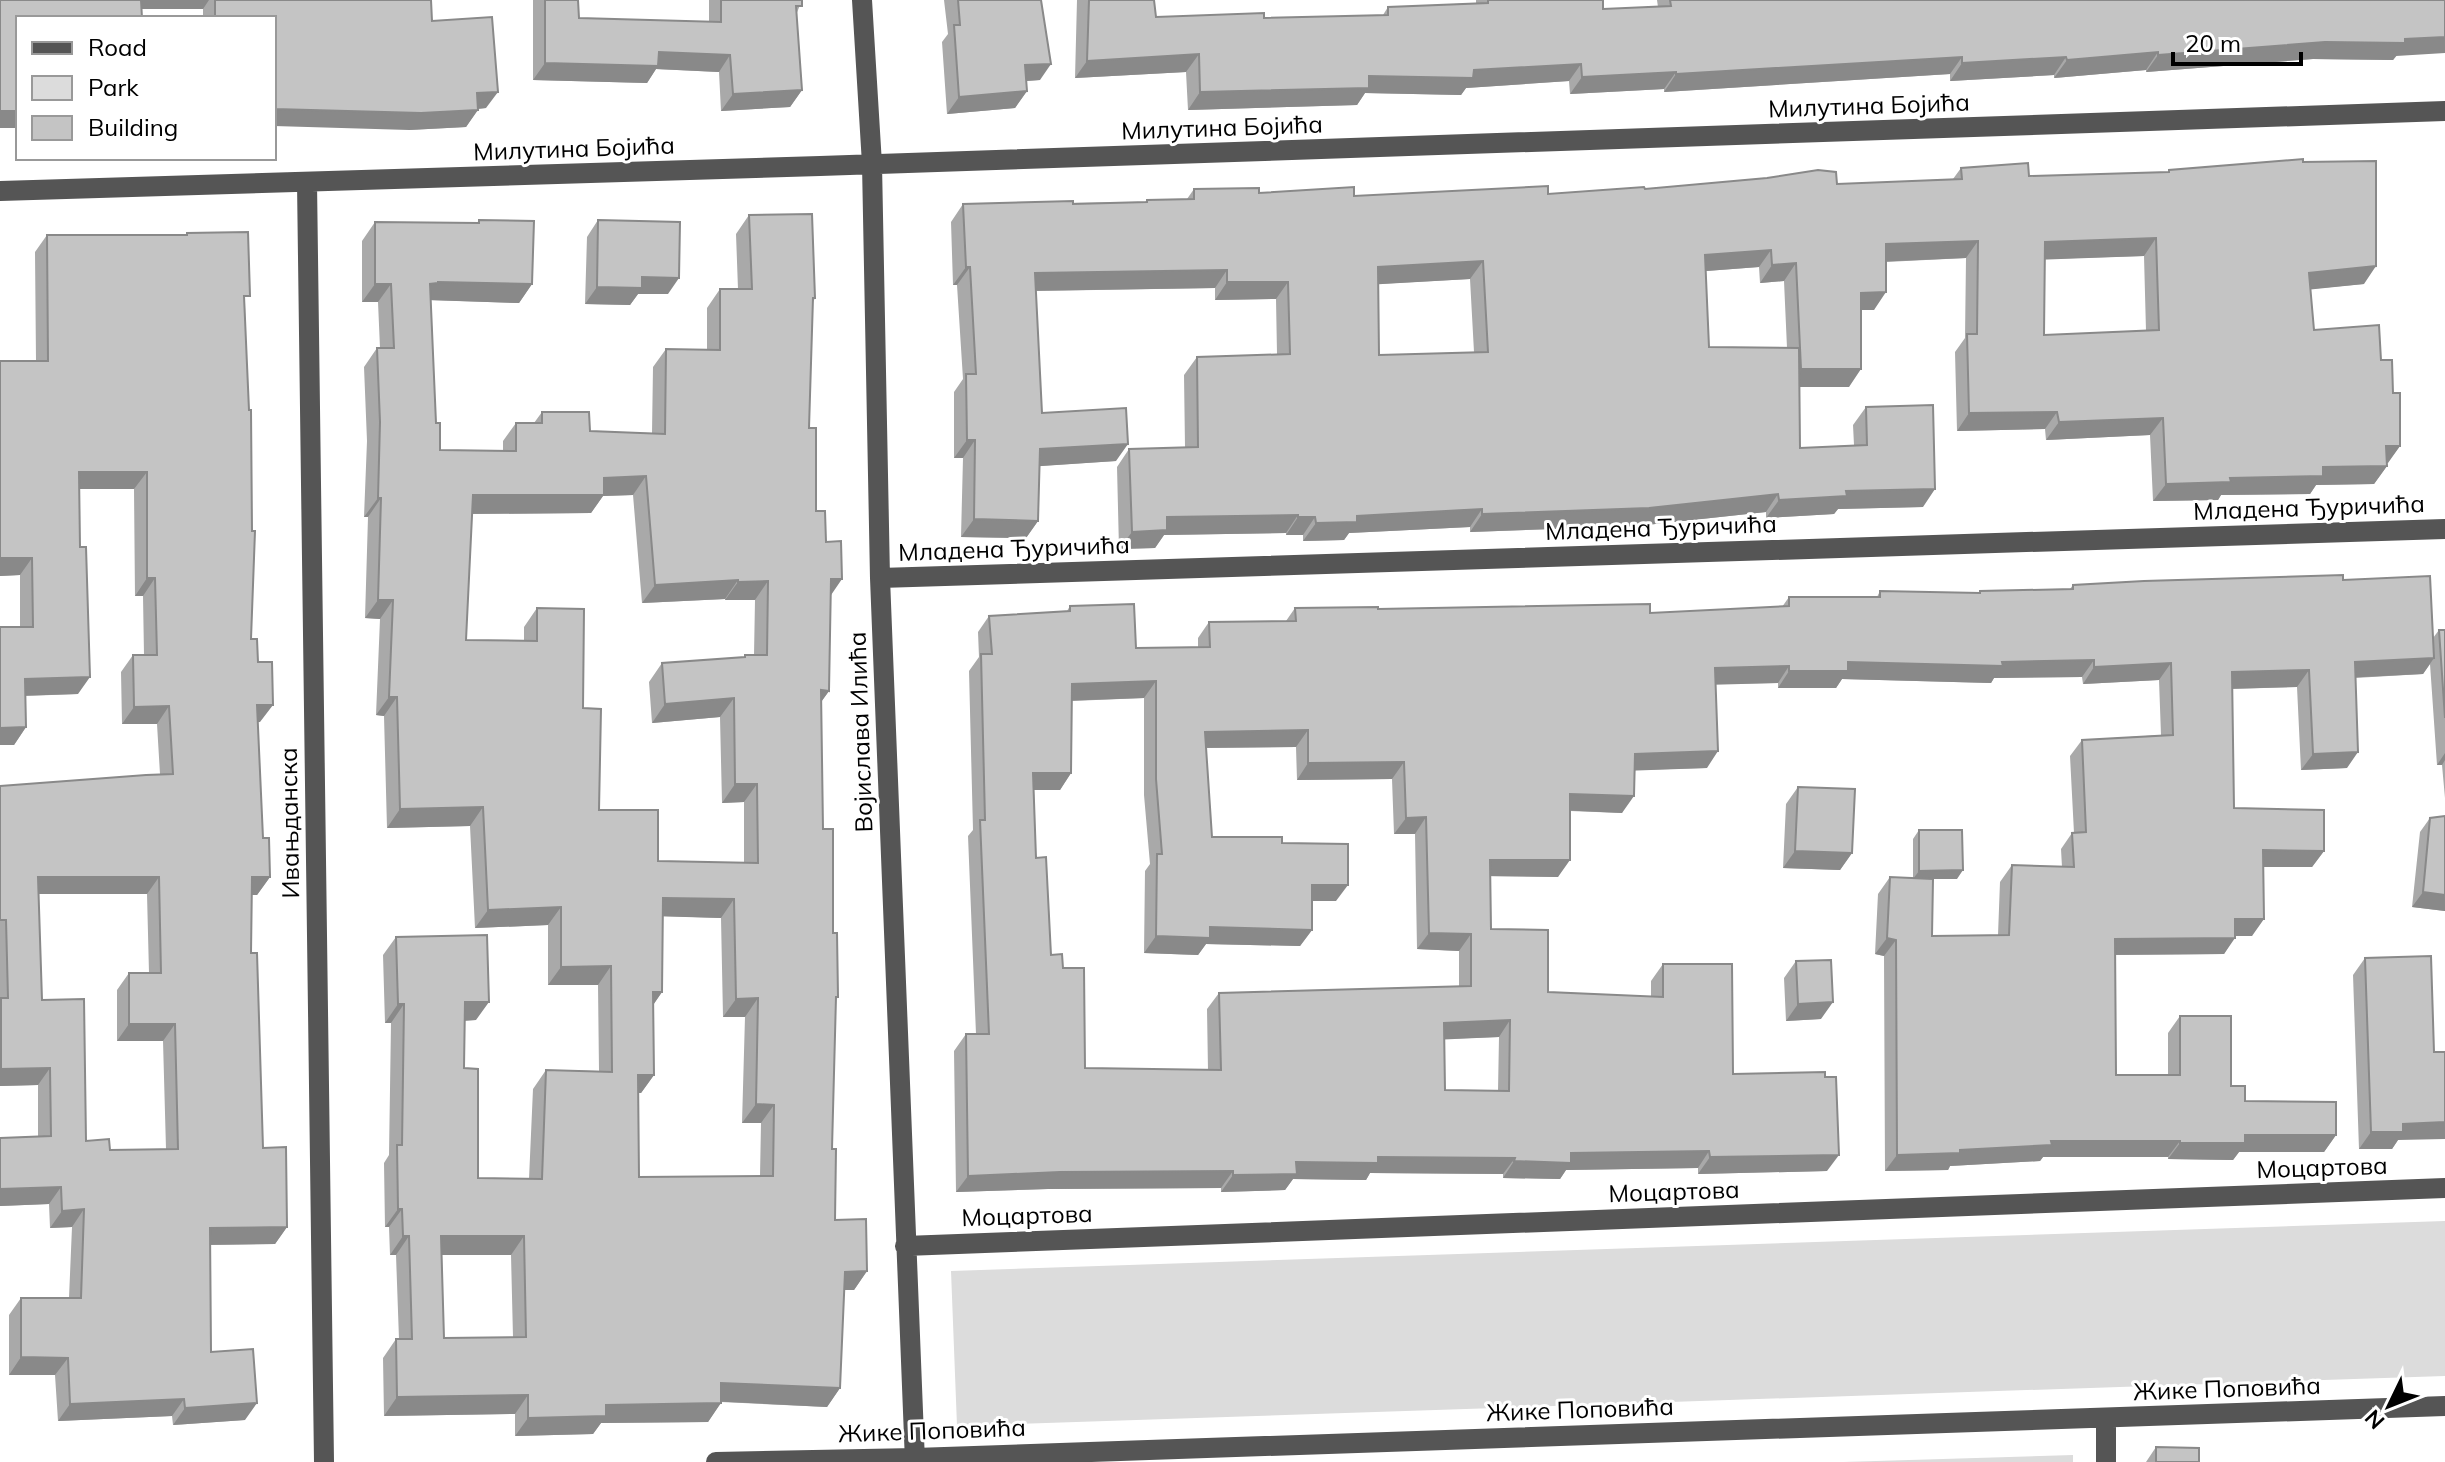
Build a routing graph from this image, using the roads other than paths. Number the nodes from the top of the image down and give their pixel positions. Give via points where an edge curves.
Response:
1 (862, 0) edge
2 (2445, 111) edge
3 (872, 164) junction
4 (307, 182) junction
5 (0, 191) edge
6 (2445, 529) edge
7 (880, 578) junction
8 (2445, 1188) edge
9 (905, 1246) junction
10 (2445, 1406) edge
11 (2106, 1418) junction
12 (915, 1460) edge
13 (324, 1462) edge
14 (716, 1462) edge
15 (2106, 1462) edge

1 - 3 street, Војислава Илића
2 - 3 street, Милутина Бојића
3 - 4 street, Милутина Бојића
3 - 7 street, Војислава Илића
4 - 5 street, Милутина Бојића
4 - 13 street, Ивањданска
6 - 7 street, Младена Ђуричића
7 - 9 street, Војислава Илића
8 - 9 street, Моцартова
9 - 12 street, Војислава Илића
10 - 11 street, Жике Поповића
11 - 12 street, Жике Поповића
11 - 15 street
12 - 14 street, Жике Поповића

